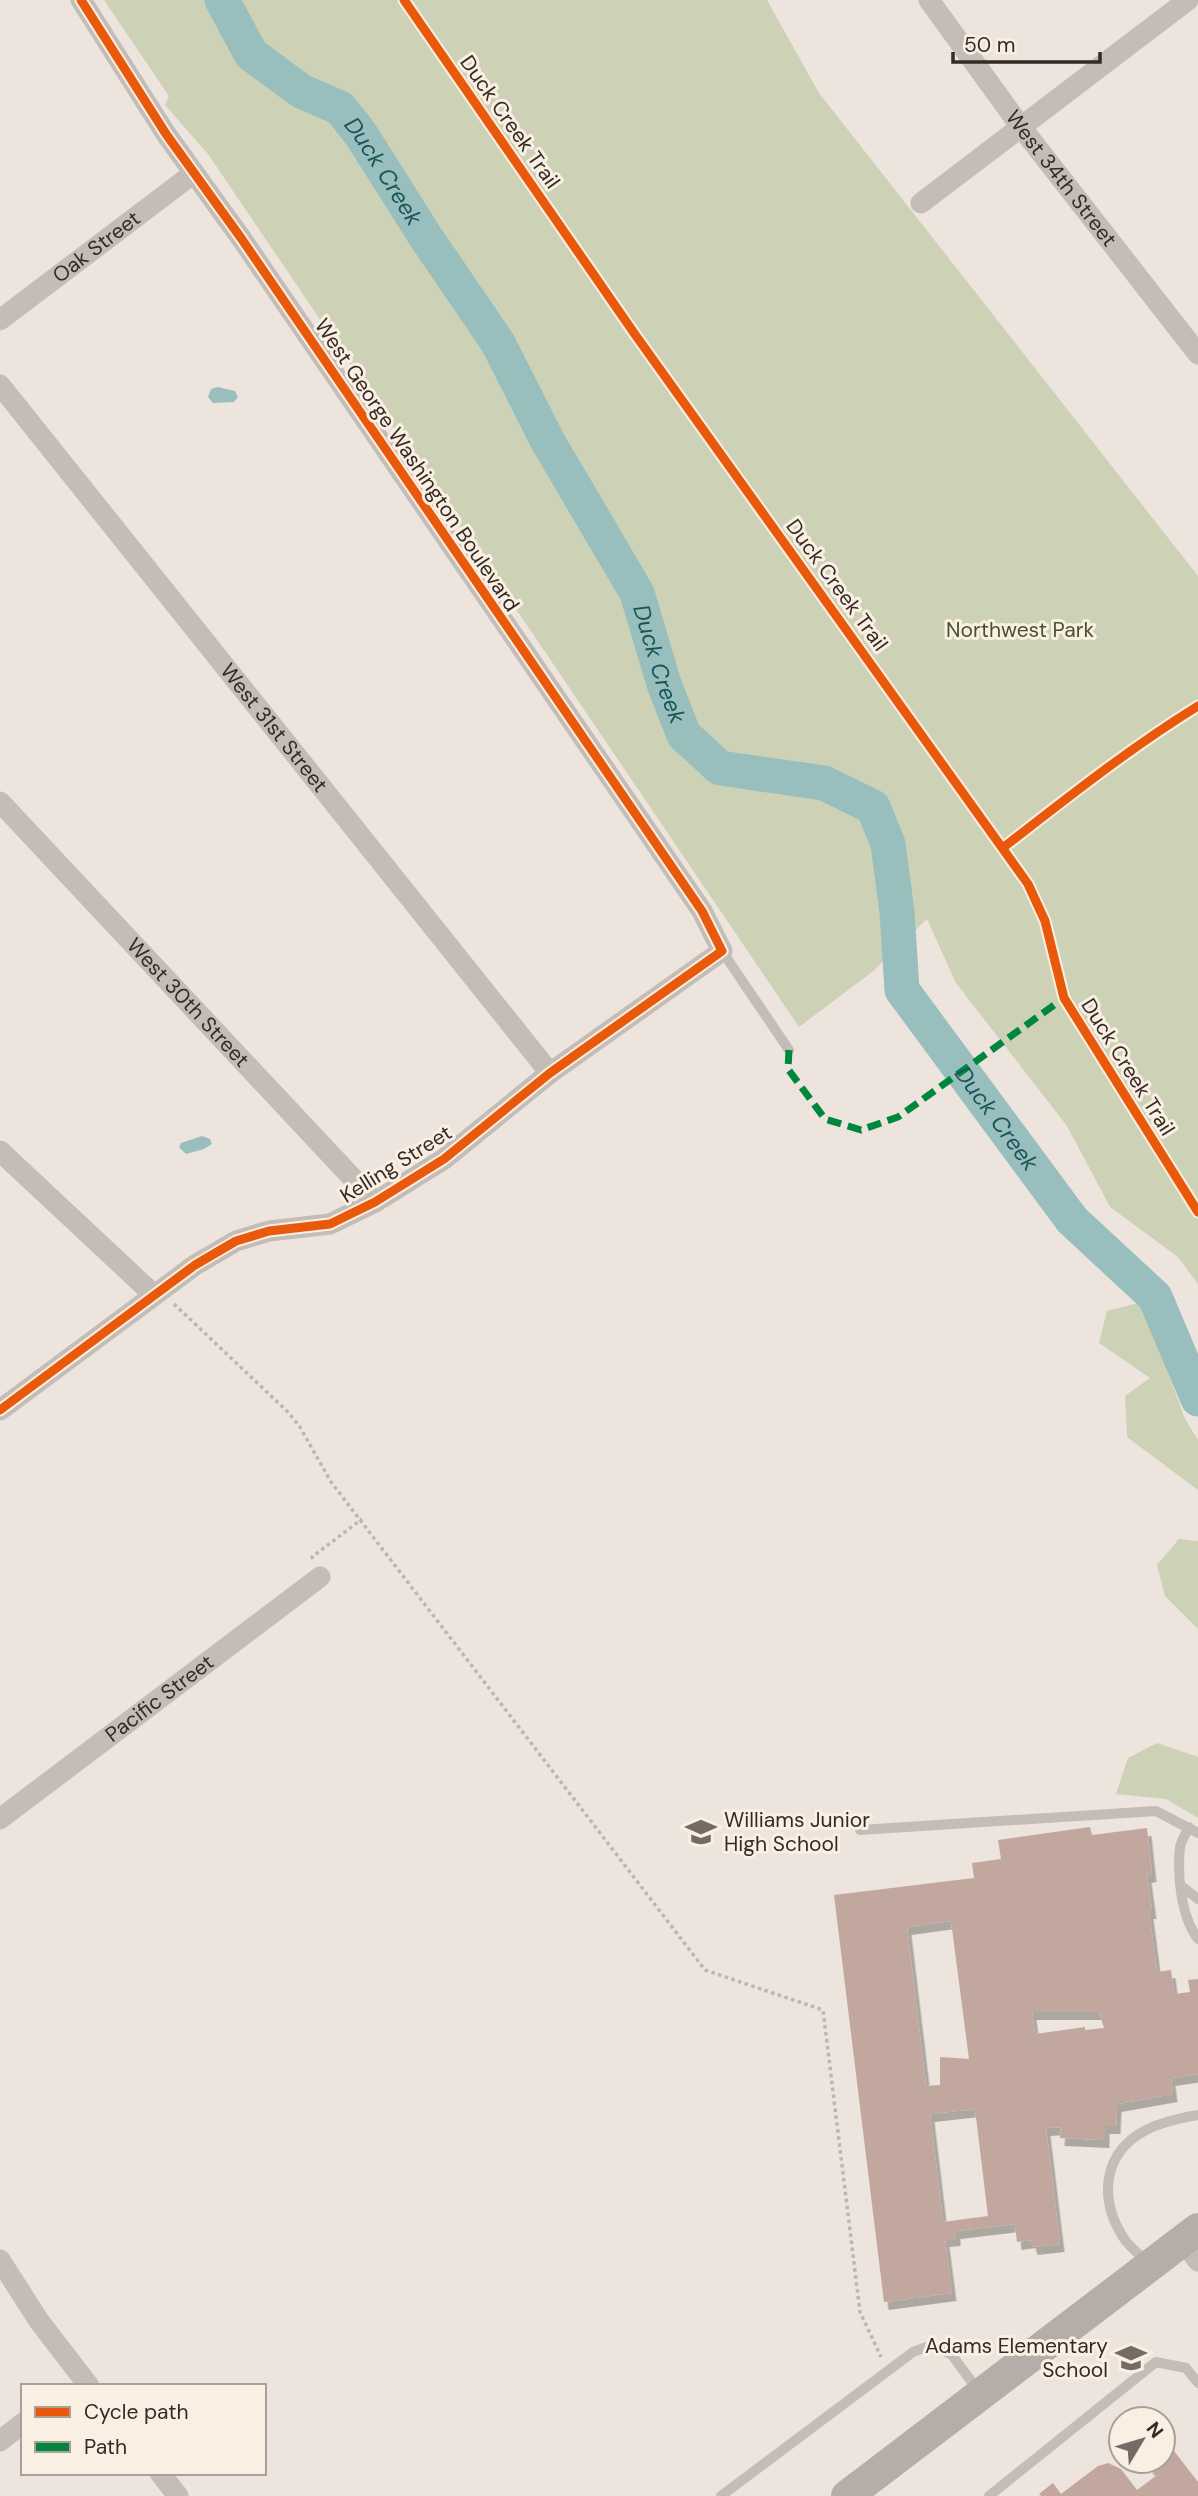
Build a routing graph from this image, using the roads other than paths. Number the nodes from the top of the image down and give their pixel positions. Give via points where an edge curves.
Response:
1 (81, 0) edge
2 (929, 0) edge
3 (1188, 0) edge
4 (1021, 127) junction
5 (194, 173) junction
6 (921, 202) dead end
7 (0, 320) edge
8 (1198, 355) edge
9 (0, 385) edge
10 (0, 802) edge
11 (722, 951) junction
12 (789, 1050) dead end
13 (550, 1073) junction
14 (0, 1151) edge
15 (375, 1202) junction
16 (154, 1295) junction
17 (0, 1410) edge
18 (320, 1577) road end
19 (0, 1819) edge
20 (860, 1830) dead end
21 (1194, 1830) edge
22 (1180, 1885) junction
23 (1198, 1899) edge
24 (1198, 1939) edge
25 (1198, 2115) edge
26 (1193, 2244) edge
27 (0, 2260) edge
28 (1150, 2265) junction
29 (80, 2383) edge
30 (1198, 2383) edge
31 (981, 2395) junction
32 (21, 2425) edge
33 (0, 2441) edge
34 (162, 2475) edge
35 (178, 2496) edge
36 (721, 2496) edge
37 (847, 2496) edge
38 (989, 2496) edge

1 - 5 street, West George Washington Boulevard
2 - 4 street, West 34th Street
3 - 4 street
4 - 6 street
4 - 8 street, West 34th Street
5 - 7 street, Oak Street
5 - 11 street, West George Washington Boulevard via 694,899
9 - 13 street, West 31st Street
10 - 15 street, West 30th Street
11 - 12 lane
11 - 13 street, Kelling Street
13 - 15 street, Kelling Street via 444,1158
14 - 16 street
15 - 16 street, Kelling Street via 330,1224 269,1231 236,1241
16 - 17 street, Kelling Street
18 - 19 street, Pacific Street
20 - 21 lane via 1156,1811
21 - 22 lane via 1180,1845
22 - 23 lane
22 - 24 lane
25 - 28 lane via 1145,2131 1125,2147 1107,2182 1109,2206 1124,2239
26 - 28 main road
27 - 29 street
28 - 31 main road
30 - 38 lane via 1186,2368 1156,2361
31 - 36 lane via 951,2355 932,2345 914,2352
31 - 37 main road
32 - 33 street
34 - 35 street

